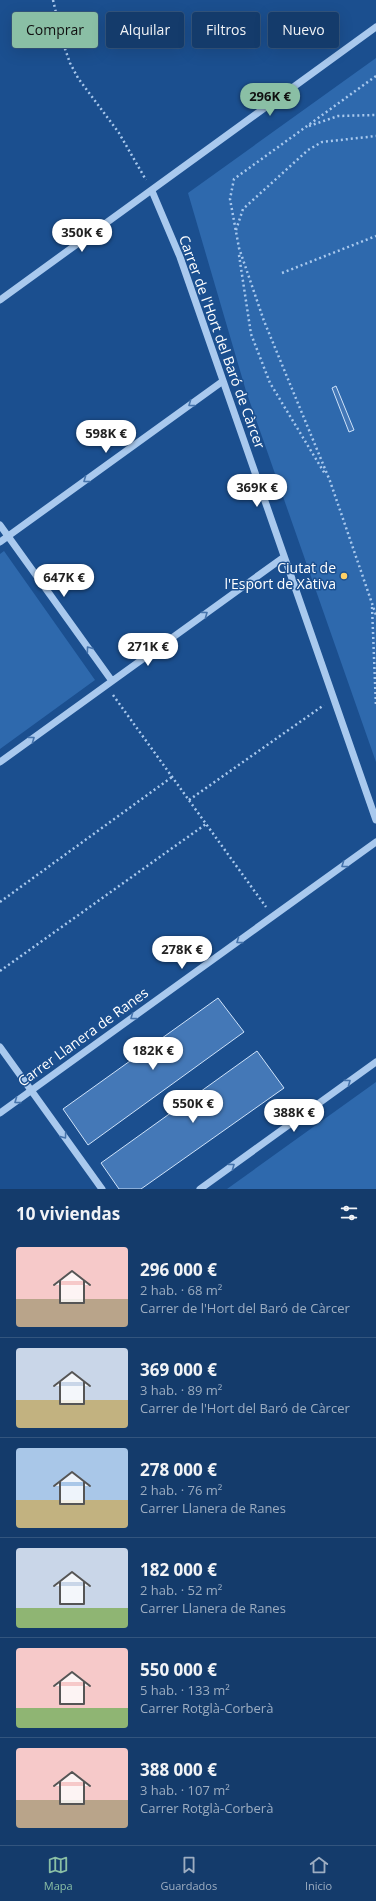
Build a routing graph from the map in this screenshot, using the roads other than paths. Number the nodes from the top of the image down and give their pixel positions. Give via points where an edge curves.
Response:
1 (376, 27) edge
2 (152, 191) junction
3 (0, 300) edge
4 (223, 381) junction
5 (0, 526) edge
6 (8, 536) junction
7 (0, 542) edge
8 (284, 557) junction
9 (109, 683) junction
10 (0, 762) edge
11 (376, 820) edge
12 (376, 842) edge
13 (0, 1047) edge
14 (376, 1062) edge
15 (31, 1091) junction
16 (0, 1113) edge
17 (102, 1189) edge
18 (200, 1189) edge

1 - 2 street
2 - 3 street
2 - 4 street, Carrer de l'Hort del Baró de Càrcer via 180,257
4 -> 6 street
4 - 8 street, Carrer de l'Hort del Baró de Càrcer
5 - 6 street
6 - 7 street
9 -> 6 street
9 -> 8 street
8 - 11 street, Carrer de l'Hort del Baró de Càrcer
10 -> 9 street
12 -> 15 street, Carrer Llanera de Ranes
13 - 15 street
18 -> 14 street
15 -> 16 street, Carrer Llanera de Ranes
15 -> 17 street

